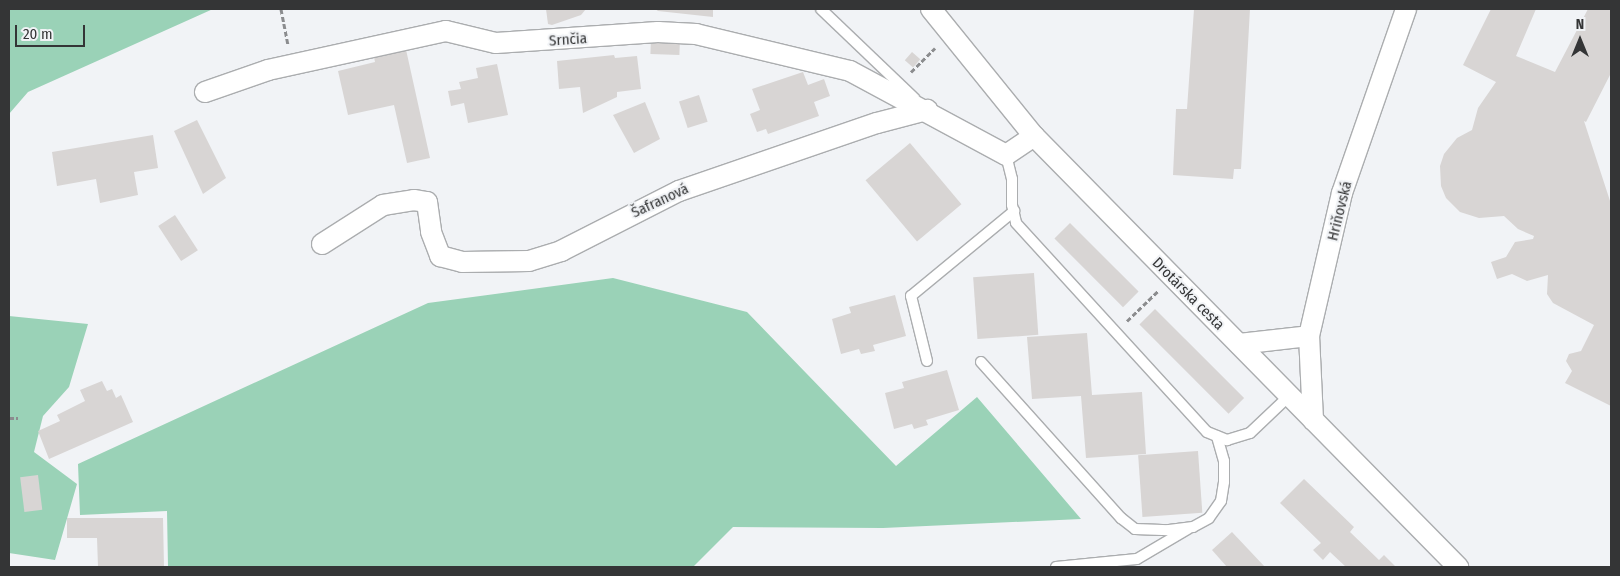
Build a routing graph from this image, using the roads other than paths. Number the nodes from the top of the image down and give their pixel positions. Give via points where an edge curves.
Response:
1 (821, 9) edge
2 (931, 9) edge
3 (1406, 9) edge
4 (205, 92) dead end
5 (927, 110) junction
6 (1034, 136) junction
7 (1006, 155) junction
8 (1014, 211) junction
9 (322, 244) dead end
10 (1308, 336) junction
11 (1239, 344) junction
12 (927, 361) dead end
13 (981, 362) dead end
14 (1290, 395) junction
15 (1313, 420) junction
16 (1217, 436) junction
17 (1193, 526) junction
18 (1056, 567) edge
19 (1456, 567) edge

1 - 5 lane
2 - 6 street, Drotárska cesta
3 - 10 street, Hriňovská via 1342,193
4 - 5 street, Srnčia via 293,64 446,31 496,43 658,32 696,34 850,71
5 - 7 street
5 - 9 street, Šafranová via 878,123 679,191 561,251 529,261 462,262 440,256 431,232 427,202 414,200 383,205
6 - 7 street
6 - 11 street, Drotárska cesta
7 - 8 lane via 1012,179
8 - 12 lane via 911,296
8 - 16 lane via 1016,223 1208,432
10 - 11 street
10 - 15 street, Hriňovská
11 - 14 street, Drotárska cesta
13 - 17 lane via 1121,518 1135,529 1169,530
14 - 15 street, Drotárska cesta
14 - 16 lane via 1250,433 1227,440
15 - 19 street, Drotárska cesta
16 - 17 lane via 1224,461 1220,501 1209,518
17 - 18 lane via 1137,558

